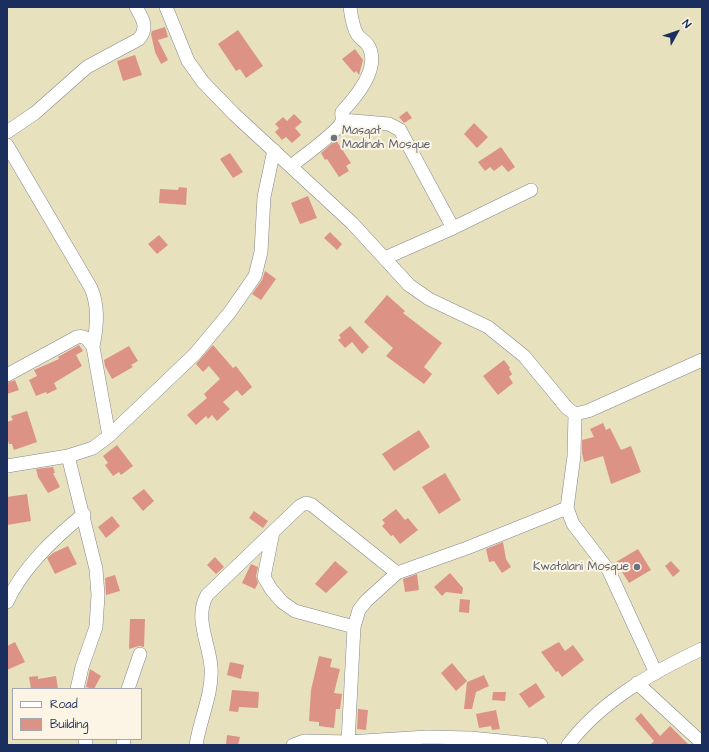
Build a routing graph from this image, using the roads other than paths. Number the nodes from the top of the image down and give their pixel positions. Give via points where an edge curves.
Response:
1 (136, 7) edge
2 (166, 7) edge
3 (350, 7) edge
4 (342, 120) junction
5 (7, 132) edge
6 (7, 145) edge
7 (274, 150) junction
8 (291, 166) junction
9 (531, 190) dead end
10 (453, 228) junction
11 (385, 258) junction
12 (93, 346) junction
13 (702, 360) edge
14 (7, 375) edge
15 (575, 414) junction
16 (109, 436) junction
17 (68, 456) junction
18 (7, 466) edge
19 (567, 508) junction
20 (84, 514) junction
21 (273, 532) junction
22 (397, 573) junction
23 (7, 602) edge
24 (354, 627) junction
25 (702, 649) edge
26 (140, 654) dead end
27 (656, 673) junction
28 (636, 683) junction
29 (77, 688) edge
30 (128, 688) edge
31 (348, 742) junction
32 (702, 743) edge
33 (196, 745) edge
34 (293, 745) edge
35 (541, 745) edge
36 (568, 745) edge

1 - 5 street via 144,26 144,32 139,39 87,67 35,113
2 - 7 street via 188,61 203,82
3 - 4 street via 356,34 369,46 372,55 369,75 342,112
4 - 8 street via 330,135
4 - 10 street via 389,124 400,130
6 - 12 street via 91,288 97,311
7 - 8 street
7 - 16 street via 264,197 261,252 255,276 230,312 195,354
8 - 11 street
9 - 10 street
10 - 11 street
11 - 15 street via 409,284 429,298 488,327 524,356 567,408
12 - 14 street via 87,338 77,337
12 - 16 street
13 - 15 street via 588,411
15 - 19 street via 574,456
16 - 17 street via 93,448
17 - 18 street
17 - 20 street
19 - 22 street
19 - 27 street via 573,524 608,571
20 - 23 street via 34,561 19,579
20 - 29 street via 96,569 98,618
21 - 22 street via 300,506 312,505
21 - 24 street via 264,577 274,594 294,611
21 - 33 street via 207,595 202,604 201,616 212,679
22 - 24 street via 366,601
24 - 31 street
25 - 27 street
26 - 30 street
27 - 28 street
28 - 32 street
28 - 36 street via 599,712
31 - 34 street via 304,740
31 - 35 street via 427,737 470,738

